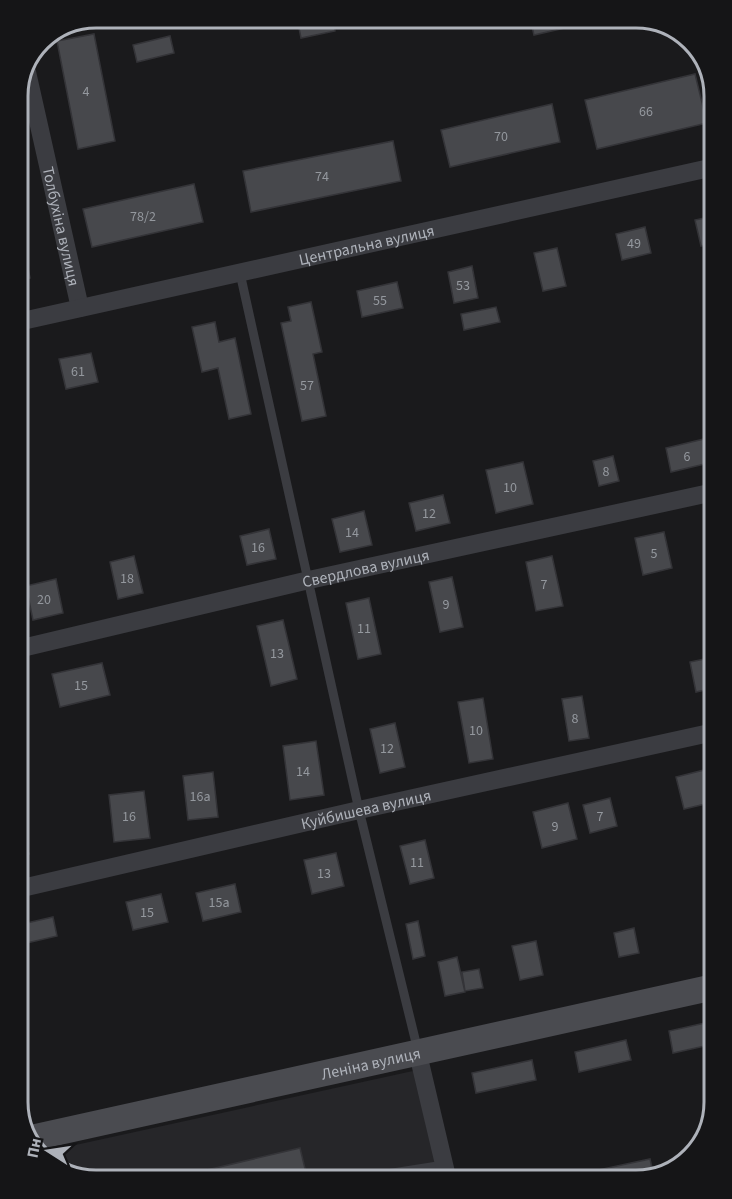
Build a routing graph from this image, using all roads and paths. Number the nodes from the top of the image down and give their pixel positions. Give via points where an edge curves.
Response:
1 (30, 85) edge
2 (704, 169) edge
3 (240, 273) junction
4 (80, 308) junction
5 (29, 320) edge
6 (704, 494) edge
7 (309, 580) junction
8 (28, 647) edge
9 (704, 734) edge
10 (359, 810) junction
11 (28, 887) edge
12 (704, 989) edge
13 (418, 1054) junction
14 (38, 1138) edge
15 (445, 1170) edge

1 - 4 street, Толбухіна вулиця
2 - 3 street, Центральна вулиця
3 - 4 street, Центральна вулиця
3 - 7 lane
4 - 5 street, Центральна вулиця
6 - 7 street, Свердлова вулиця
7 - 8 street, Свердлова вулиця
7 - 10 lane
9 - 10 street, Куйбишева вулиця
10 - 11 street, Куйбишева вулиця
10 - 13 lane
12 - 13 main road, Леніна вулиця
13 - 14 main road, Леніна вулиця
13 - 15 street

